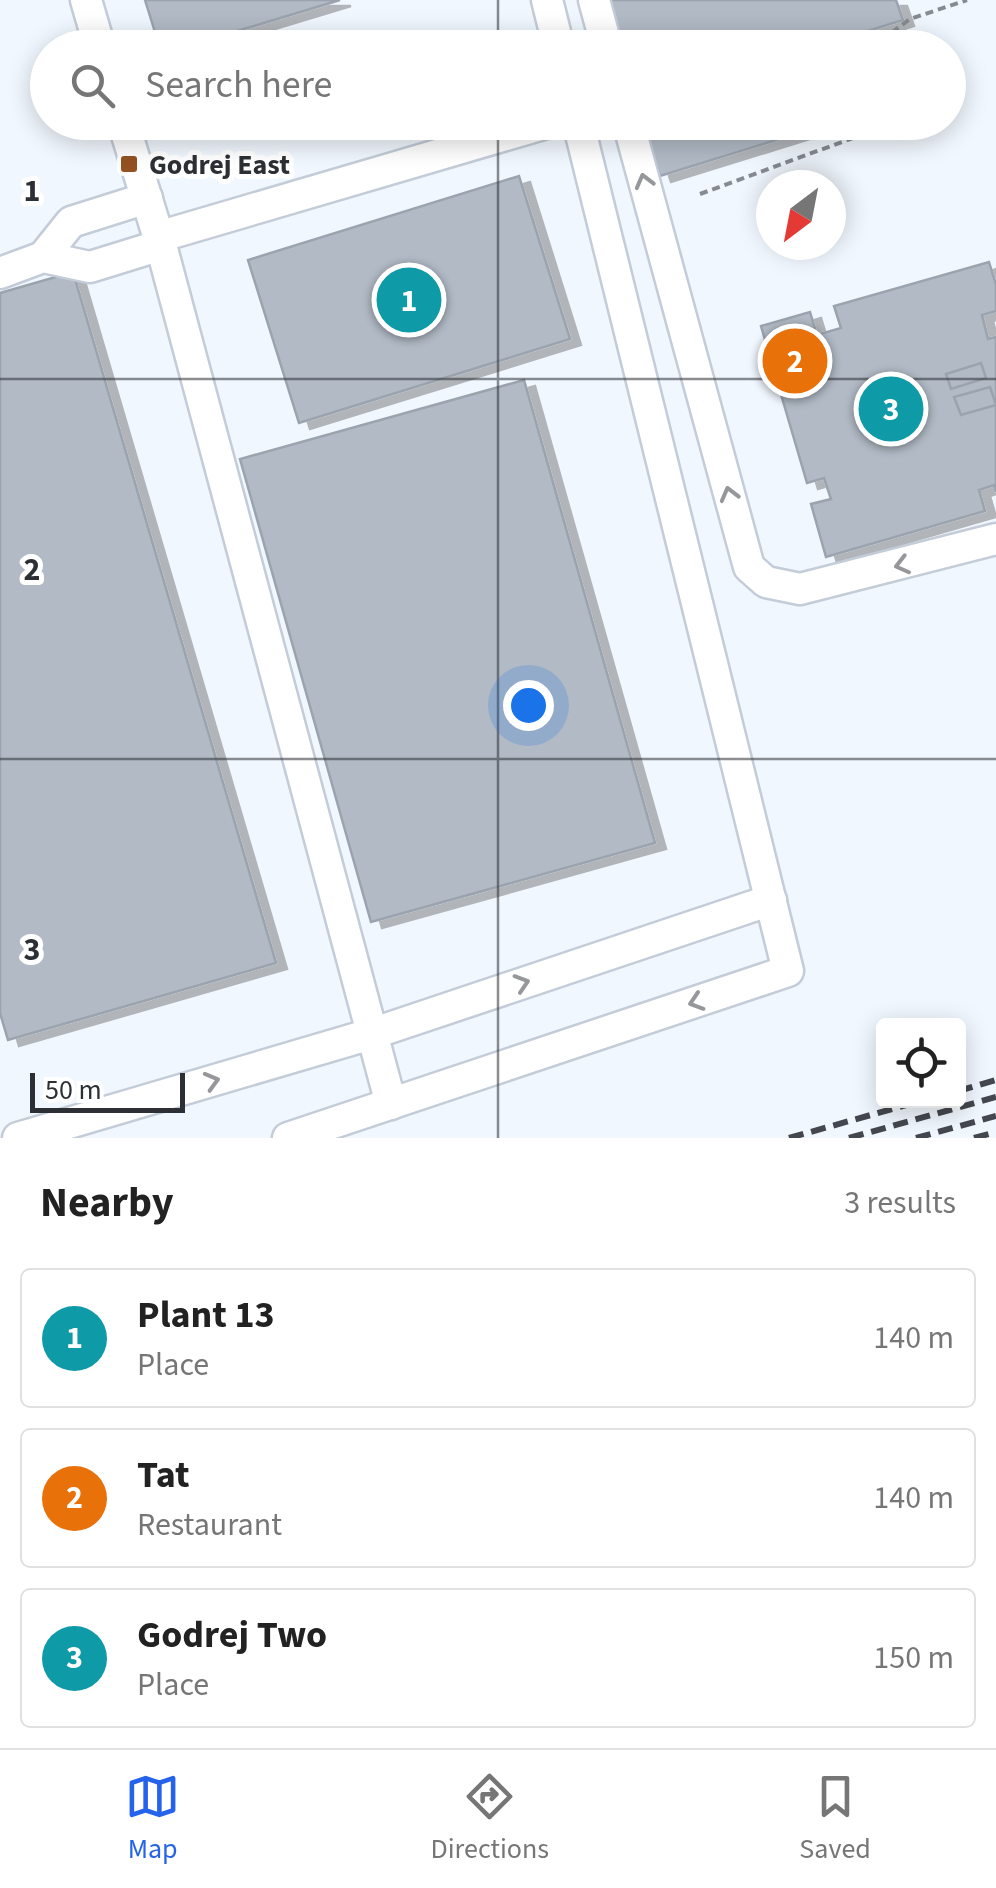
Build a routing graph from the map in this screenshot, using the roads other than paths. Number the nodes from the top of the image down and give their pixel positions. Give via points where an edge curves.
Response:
1 (86, 0) edge
2 (547, 0) edge
3 (594, 0) edge
4 (95, 30) edge
5 (554, 30) edge
6 (602, 30) edge
7 (129, 140) edge
8 (491, 140) edge
9 (582, 140) edge
10 (633, 140) edge
11 (146, 198) junction
12 (160, 241) junction
13 (43, 257) junction
14 (0, 272) edge
15 (996, 539) edge
16 (771, 900) junction
17 (371, 1034) junction
18 (390, 1104) junction
19 (18, 1138) edge
20 (288, 1138) edge

1 - 4 lane
2 - 5 lane
3 - 6 lane
7 - 11 lane
8 - 12 lane
9 - 16 lane
15 -> 10 lane via 800,589 766,582 749,567
11 - 12 lane
11 - 13 lane via 71,222
12 - 13 lane via 90,267
12 - 17 lane
13 - 14 lane
17 -> 16 lane
16 -> 18 lane via 788,971
17 - 18 lane
19 -> 17 lane
18 - 20 lane

